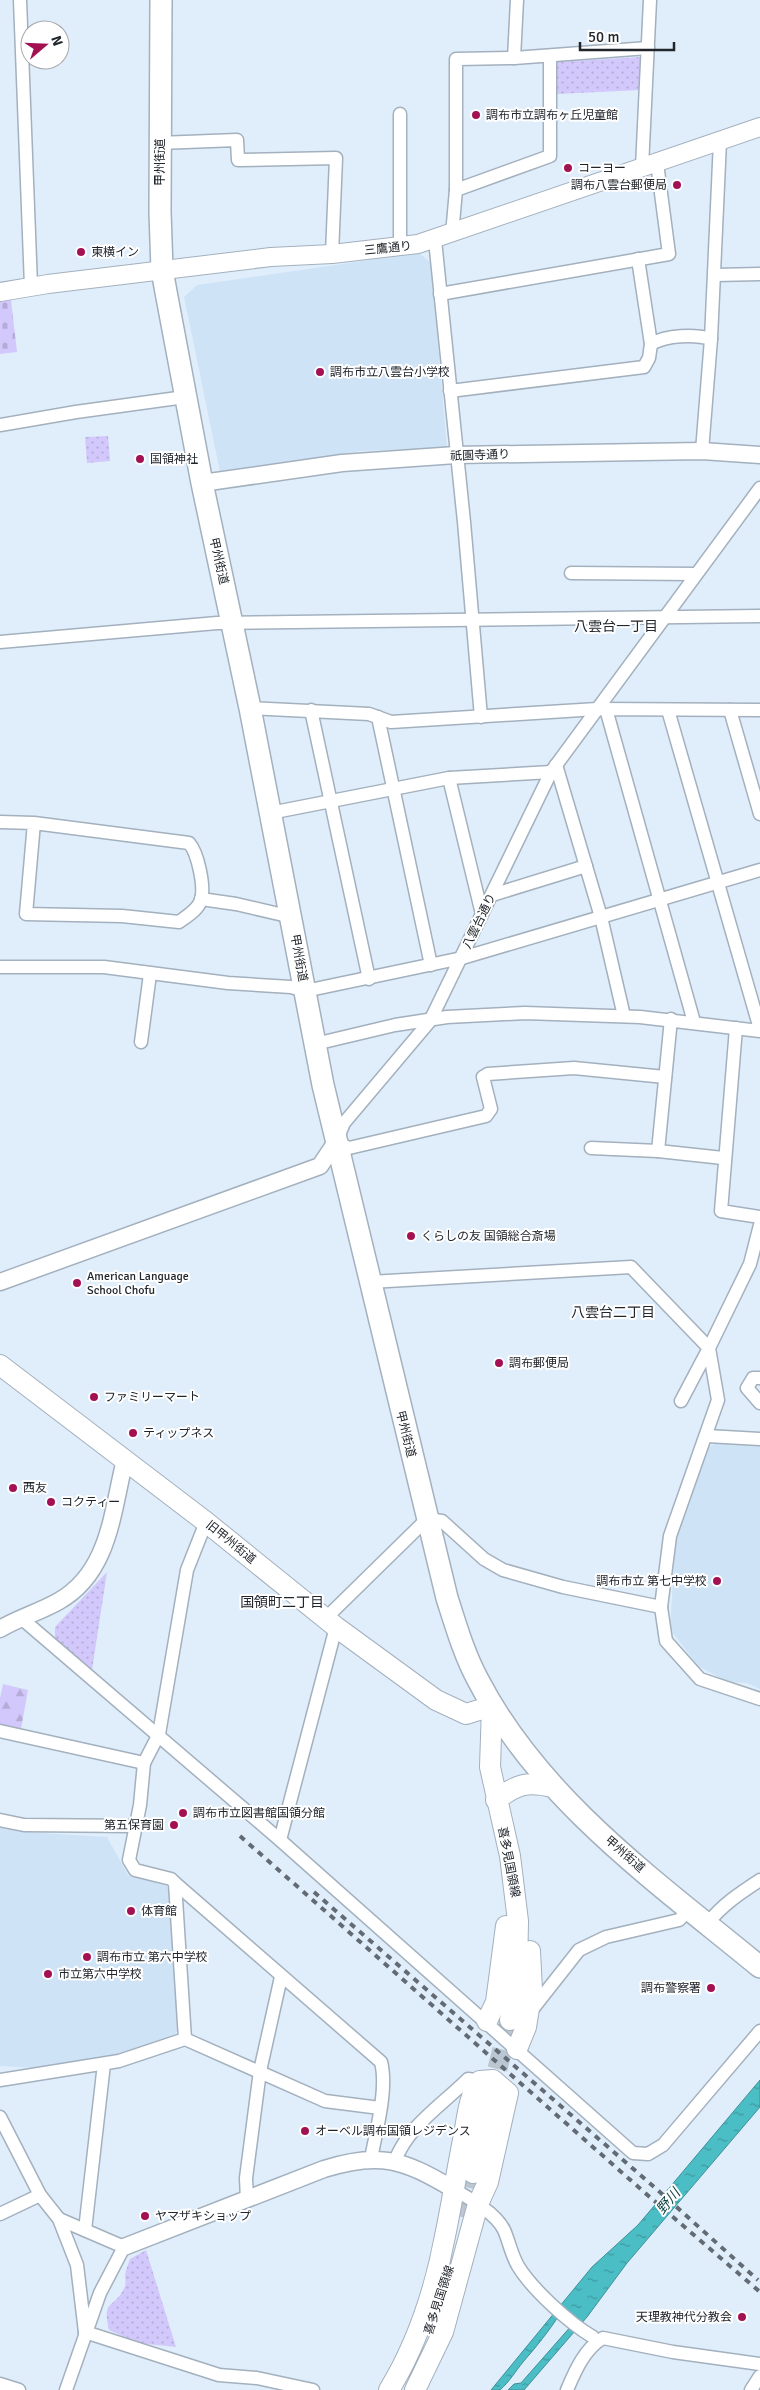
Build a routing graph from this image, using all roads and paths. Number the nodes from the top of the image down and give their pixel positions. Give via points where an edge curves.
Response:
1 (20, 0) edge
2 (161, 0) edge
3 (517, 0) edge
4 (650, 0) edge
5 (648, 48) junction
6 (550, 56) junction
7 (514, 58) junction
8 (400, 114) dead end
9 (760, 128) edge
10 (720, 141) junction
11 (159, 143) junction
12 (650, 165) junction
13 (456, 190) junction
14 (452, 234) junction
15 (435, 240) junction
16 (400, 247) junction
17 (332, 254) junction
18 (638, 259) junction
19 (162, 270) junction
20 (760, 274) edge
21 (715, 275) junction
22 (31, 286) junction
23 (0, 292) edge
24 (440, 294) junction
25 (712, 339) junction
26 (651, 344) junction
27 (450, 390) junction
28 (185, 398) junction
29 (0, 425) edge
30 (702, 451) junction
31 (456, 455) junction
32 (760, 455) edge
33 (202, 482) junction
34 (760, 488) edge
35 (571, 573) dead end
36 (696, 574) junction
37 (760, 616) edge
38 (664, 618) junction
39 (473, 621) junction
40 (234, 624) junction
41 (0, 642) edge
42 (250, 708) junction
43 (602, 709) junction
44 (310, 710) junction
45 (668, 710) junction
46 (730, 710) junction
47 (760, 710) edge
48 (378, 717) junction
49 (481, 717) junction
50 (554, 768) junction
51 (449, 778) junction
52 (393, 789) junction
53 (330, 801) junction
54 (270, 812) junction
55 (760, 814) edge
56 (0, 822) edge
57 (34, 823) junction
58 (586, 866) junction
59 (760, 870) edge
60 (718, 883) junction
61 (492, 895) junction
62 (201, 898) junction
63 (660, 900) junction
64 (482, 914) junction
65 (292, 917) junction
66 (601, 917) junction
67 (462, 958) junction
68 (431, 965) junction
69 (0, 967) edge
70 (150, 974) junction
71 (369, 979) junction
72 (305, 990) junction
73 (624, 1016) junction
74 (671, 1019) junction
75 (430, 1021) junction
76 (694, 1022) junction
77 (736, 1028) junction
78 (760, 1030) edge
79 (141, 1042) dead end
80 (315, 1044) junction
81 (665, 1077) junction
82 (337, 1120) junction
83 (342, 1145) junction
84 (591, 1148) dead end
85 (658, 1151) junction
86 (724, 1158) junction
87 (760, 1216) edge
88 (760, 1224) edge
89 (0, 1282) edge
90 (370, 1282) junction
91 (709, 1348) junction
92 (0, 1365) edge
93 (760, 1378) edge
94 (681, 1401) dead end
95 (760, 1403) edge
96 (707, 1436) junction
97 (760, 1439) edge
98 (126, 1460) junction
99 (427, 1520) junction
100 (206, 1522) junction
101 (661, 1607) junction
102 (21, 1618) junction
103 (331, 1622) junction
104 (0, 1629) edge
105 (760, 1699) edge
106 (492, 1706) junction
107 (0, 1731) edge
108 (159, 1734) junction
109 (144, 1764) junction
110 (553, 1787) junction
111 (494, 1791) junction
112 (0, 1820) edge
113 (135, 1826) junction
114 (280, 1840) junction
115 (760, 1880) edge
116 (175, 1883) junction
117 (690, 1910) junction
118 (707, 1924) junction
119 (760, 1967) edge
120 (281, 1977) junction
121 (519, 2017) junction
122 (487, 2021) junction
123 (760, 2031) edge
124 (186, 2039) junction
125 (517, 2049) junction
126 (104, 2064) junction
127 (260, 2071) junction
128 (0, 2080) edge
129 (480, 2081) junction
130 (490, 2099) tunnel mouth
131 (380, 2108) junction
132 (0, 2117) edge
133 (371, 2159) junction
134 (395, 2161) junction
135 (479, 2188) junction
136 (453, 2189) junction
137 (40, 2195) junction
138 (247, 2200) junction
139 (0, 2214) edge
140 (462, 2218) tunnel mouth
141 (59, 2219) junction
142 (82, 2229) junction
143 (67, 2241) junction
144 (124, 2247) junction
145 (81, 2287) junction
146 (100, 2293) junction
147 (86, 2332) junction
148 (596, 2342) junction
149 (760, 2364) edge
150 (760, 2376) edge
151 (0, 2384) edge
152 (406, 2388) edge
153 (19, 2390) edge
154 (66, 2390) edge
155 (313, 2390) edge
156 (389, 2390) edge
157 (567, 2390) edge
158 (751, 2390) edge

1 - 22 street
2 - 11 highway, 甲州街道
3 - 7 street
4 - 5 street
5 - 6 street
5 - 12 street
6 - 7 street
6 - 13 street via 550,156
7 - 13 street via 456,60
8 - 16 street
9 - 10 main road, 三鷹通り
10 - 12 main road, 三鷹通り
10 - 21 street
11 - 17 street via 237,140 238,160 336,158
11 - 19 highway, 甲州街道
12 - 14 main road, 三鷹通り
12 - 18 street via 669,254
13 - 14 street
14 - 15 main road, 三鷹通り
15 - 16 main road, 三鷹通り
15 - 24 street
16 - 17 main road, 三鷹通り
17 - 19 main road, 三鷹通り via 271,257
18 - 24 street
18 - 26 street
19 - 22 main road, 三鷹通り
19 - 28 highway, 甲州街道
20 - 21 street
21 - 25 street
22 - 23 main road, 三鷹通り
24 - 27 street
25 - 26 street via 701,336 660,339
25 - 30 street
26 - 27 street via 644,367
27 - 31 street
28 - 29 street via 92,409
28 - 33 highway, 甲州街道
30 - 31 street, 祇園寺通り
30 - 32 street, 祇園寺通り
31 - 33 street, 祇園寺通り via 342,464
31 - 39 street
33 - 40 highway, 甲州街道
34 - 36 street, 八雲台通り
35 - 36 street
36 - 38 street, 八雲台通り
37 - 38 street
38 - 39 street
38 - 43 street, 八雲台通り
39 - 40 street
39 - 49 street
40 - 41 street via 149,628
40 - 42 highway, 甲州街道
42 - 44 street
42 - 54 highway, 甲州街道
43 - 45 street
43 - 49 street
43 - 50 street, 八雲台通り
43 - 63 street
44 - 48 street
44 - 53 street
45 - 46 street
45 - 60 street
46 - 47 street
46 - 55 street
48 - 49 street via 391,722
48 - 52 street
50 - 51 street
50 - 58 street
50 - 61 street, 八雲台通り
51 - 52 street
51 - 64 street
52 - 53 street
52 - 68 street
53 - 54 street
53 - 71 street
54 - 65 highway, 甲州街道
56 - 57 street
57 - 62 street via 189,843 195,850
57 - 62 street via 26,914 122,916 179,922 196,909
58 - 61 street
58 - 66 street
59 - 60 street
60 - 63 street
60 - 78 street
61 - 64 street, 八雲台通り
62 - 65 street
63 - 66 street
63 - 76 street
64 - 67 street, 八雲台通り
65 - 72 highway, 甲州街道
66 - 67 street
66 - 73 street
67 - 68 street
67 - 75 street, 八雲台通り
68 - 71 street
69 - 70 street via 104,967
70 - 72 street
70 - 79 street
71 - 72 street
72 - 80 highway, 甲州街道
73 - 74 street
73 - 75 street via 525,1013 447,1017
74 - 76 street
74 - 81 street
75 - 80 street via 395,1025
75 - 82 street, 八雲台通り
76 - 77 street
77 - 78 street
77 - 86 street
80 - 82 highway, 甲州街道
81 - 83 street via 574,1068 488,1074 483,1077 491,1108 486,1116
81 - 85 street
82 - 83 highway, 甲州街道
83 - 89 street via 320,1166
83 - 90 highway, 甲州街道 via 347,1184
84 - 85 street
85 - 86 street
86 - 87 street via 720,1211
88 - 91 street via 750,1264
90 - 91 street via 630,1267
90 - 99 highway, 甲州街道
91 - 94 street
91 - 96 street via 718,1400
92 - 98 main road, 旧甲州街道
93 - 95 street via 753,1378 747,1388
96 - 97 street
96 - 101 street via 670,1536
98 - 100 main road, 旧甲州街道
98 - 102 street via 104,1550 88,1578 60,1601
99 - 101 street via 442,1521 484,1559 503,1570 563,1587
99 - 103 street
99 - 106 highway, 甲州街道 via 461,1641
100 - 103 main road, 旧甲州街道
100 - 108 street via 187,1570
101 - 105 street via 666,1641 700,1679
102 - 104 street
102 - 108 street
103 - 106 main road, 旧甲州街道 via 436,1700 466,1714
103 - 114 street
106 - 110 highway, 甲州街道
106 - 111 main road, 喜多見国領線 via 490,1767
107 - 109 street
108 - 109 street
108 - 114 street
109 - 113 street
110 - 111 main road via 536,1783
110 - 117 highway, 甲州街道 via 577,1812
111 - 121 main road, 喜多見国領線 via 510,1856 518,1914
111 - 122 main road via 482,1802 500,1868 506,1926 496,2002
112 - 113 street via 24,1825
113 - 116 street via 128,1860 135,1870 171,1879
114 - 122 street
115 - 118 street via 735,1896
116 - 120 street
116 - 124 street
117 - 118 highway, 甲州街道
117 - 121 street via 679,1920 606,1937 579,1950
118 - 119 highway, 甲州街道
120 - 127 street
120 - 131 street via 381,2062 384,2070
121 - 125 main road, 喜多見国領線 via 526,2027
122 - 125 street
123 - 125 street via 663,2145 648,2154 633,2153
124 - 126 street
124 - 127 street
126 - 128 street
126 - 142 street
127 - 131 street via 325,2101
127 - 138 street via 246,2178
129 - 134 street via 468,2079 416,2127 400,2146
129 - 135 main road via 493,2080 508,2093
129 - 136 main road via 468,2114
130 - 135 main road
131 - 133 street
132 - 137 street
133 - 134 street
133 - 138 street via 332,2166
134 - 136 street via 414,2167
135 - 136 street
135 - 148 street via 504,2229 512,2256 532,2284
135 - 152 main road via 443,2332
136 - 156 main road via 445,2237 424,2314
137 - 139 street
137 - 141 street
138 - 144 street
140 - 152 main road, 喜多見国領線 via 436,2317
141 - 142 street
141 - 143 street
142 - 143 street
142 - 144 street
143 - 145 street via 77,2265
144 - 146 street
145 - 146 street via 88,2293
145 - 147 street
146 - 147 street
147 - 154 street
147 - 155 street via 219,2375 256,2378
148 - 149 street via 603,2338
148 - 157 street
150 - 158 street
151 - 153 street

